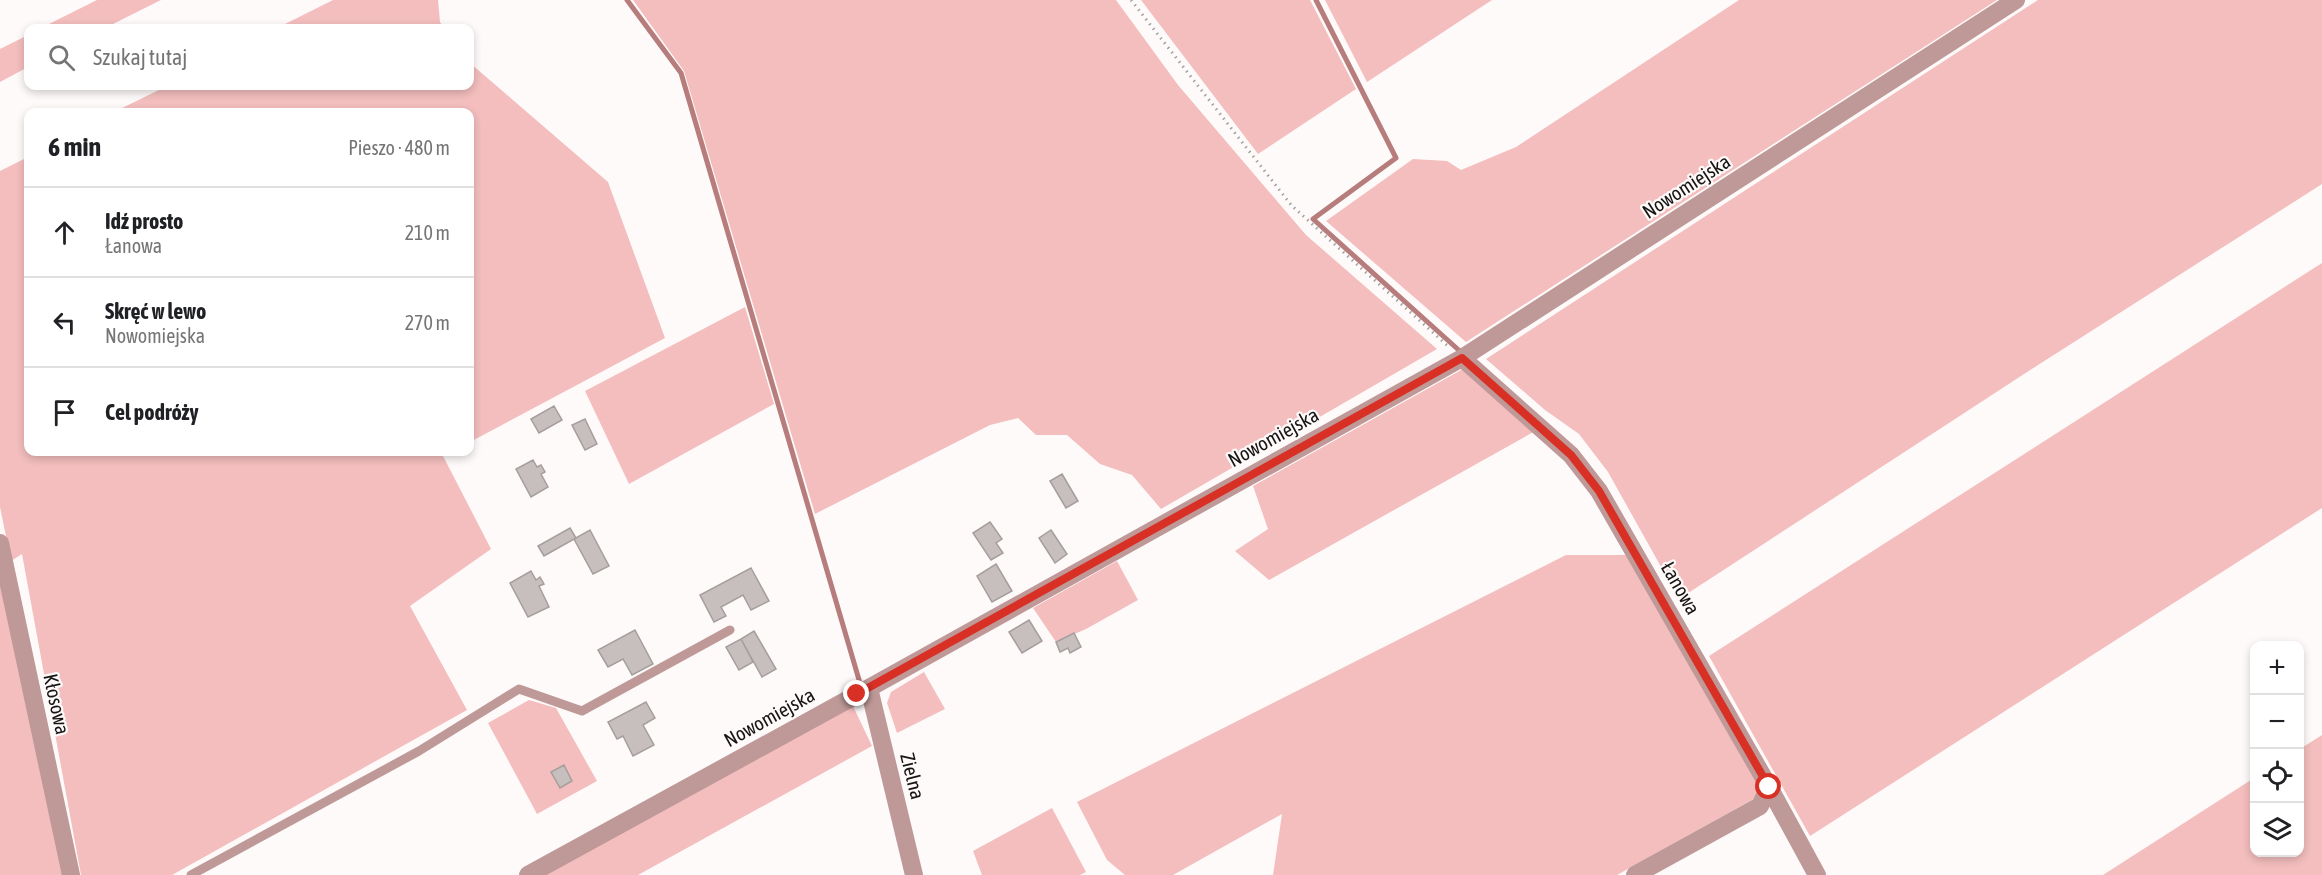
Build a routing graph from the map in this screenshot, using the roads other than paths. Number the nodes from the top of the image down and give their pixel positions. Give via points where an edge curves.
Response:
1 (2016, 0) edge
2 (1466, 355) junction
3 (0, 543) edge
4 (730, 630) dead end
5 (863, 691) junction
6 (1769, 787) junction
7 (71, 875) edge
8 (191, 875) edge
9 (528, 875) edge
10 (914, 875) edge
11 (1635, 875) edge
12 (1817, 875) edge

1 - 2 street, Nowomiejska
2 - 5 street, Nowomiejska
2 - 6 street, Łanowa via 1571,455 1599,491
3 - 7 street, Kłosowa
4 - 8 lane via 582,711 519,689 419,751
5 - 9 street, Nowomiejska
5 - 10 street, Zielna
6 - 11 street via 1760,806
6 - 12 street, Łanowa

